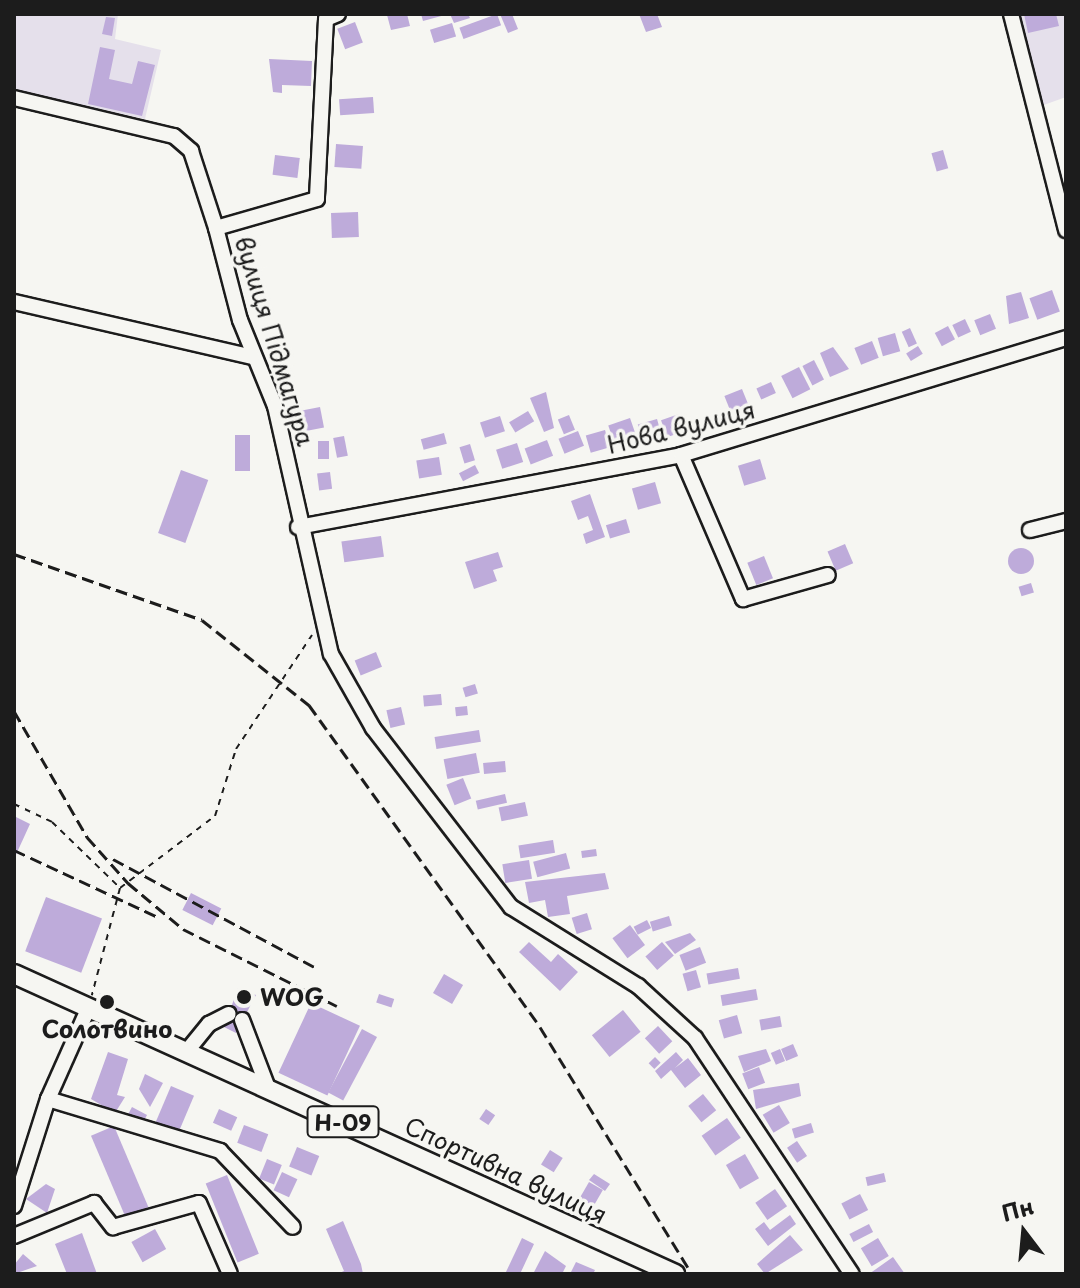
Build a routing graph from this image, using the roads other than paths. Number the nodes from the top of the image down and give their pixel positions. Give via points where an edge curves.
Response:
1 (338, 14) edge
2 (1011, 14) edge
3 (14, 98) edge
4 (216, 228) junction
5 (1066, 230) edge
6 (14, 302) edge
7 (1066, 338) edge
8 (253, 357) junction
9 (681, 455) junction
10 (1066, 521) edge
11 (298, 527) junction
12 (1030, 530) dead end
13 (828, 575) dead end
14 (14, 974) edge
15 (89, 1007) junction
16 (187, 1051) junction
17 (268, 1088) junction
18 (48, 1099) junction
19 (14, 1206) edge
20 (293, 1227) dead end
21 (14, 1236) edge
22 (672, 1273) edge
23 (230, 1274) edge
24 (852, 1274) edge

1 - 4 street, вулиця Підмагура via 326,19 317,199
2 - 5 street
3 - 4 street via 174,136 191,151
4 - 8 street, вулиця Підмагура
6 - 8 street
7 - 9 street, Нова вулиця
8 - 11 street, вулиця Підмагура via 275,406
9 - 11 street, Нова вулиця
9 - 13 street via 743,599
10 - 12 street
11 - 24 street, вулиця Підмагура via 319,624 373,728 511,907 638,986 695,1038
14 - 15 main road, Спортивна вулиця / Н-09
15 - 16 main road, Спортивна вулиця / Н-09
15 - 18 street
16 - 17 main road, Спортивна вулиця / Н-09
16 - 17 street via 209,1024 236,1017
17 - 22 main road, Спортивна вулиця / Н-09
18 - 19 street
18 - 20 street via 220,1151
21 - 23 street via 94,1203 113,1227 199,1203

